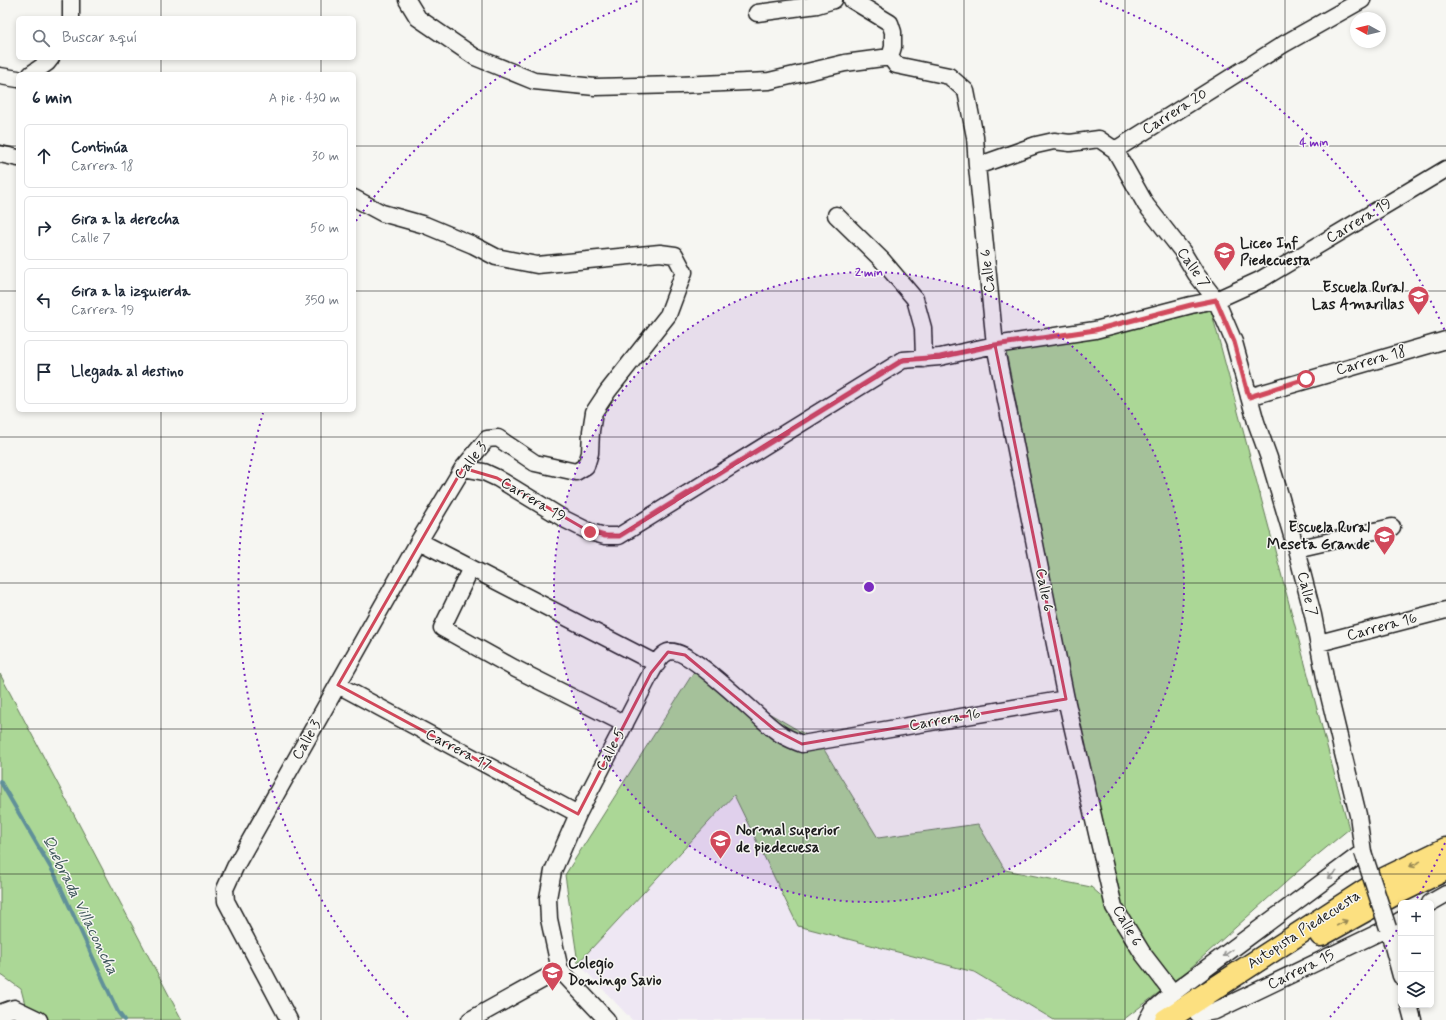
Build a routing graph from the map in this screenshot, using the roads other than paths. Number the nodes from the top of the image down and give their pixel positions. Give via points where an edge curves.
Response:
1 (71, 0) edge
2 (407, 0) edge
3 (834, 0) edge
4 (852, 0) edge
5 (1362, 0) edge
6 (757, 13) dead end
7 (71, 16) edge
8 (890, 57) junction
9 (49, 60) edge
10 (34, 72) edge
11 (0, 76) edge
12 (16, 79) edge
13 (1115, 150) junction
14 (0, 154) edge
15 (16, 158) edge
16 (976, 166) junction
17 (1446, 169) edge
18 (356, 199) edge
19 (836, 215) dead end
20 (1216, 300) junction
21 (1446, 340) edge
22 (995, 345) junction
23 (924, 359) junction
24 (1249, 397) junction
25 (463, 468) junction
26 (1392, 527) dead end
27 (419, 541) junction
28 (1296, 549) junction
29 (471, 568) junction
30 (1446, 610) edge
31 (1319, 643) junction
32 (657, 664) junction
33 (338, 686) junction
34 (1066, 699) junction
35 (624, 724) junction
36 (825, 741) joint
37 (578, 814) junction
38 (1446, 849) edge
39 (1363, 852) junction
40 (1446, 869) edge
41 (1446, 894) edge
42 (1434, 901) edge
43 (1395, 924) edge
44 (560, 970) junction
45 (1401, 972) edge
46 (1173, 993) junction
47 (1410, 1008) edge
48 (0, 1013) edge
49 (1195, 1017) edge
50 (39, 1020) edge
51 (289, 1020) edge
52 (470, 1020) edge
53 (607, 1020) edge
54 (1147, 1020) edge
55 (1166, 1020) edge
56 (1412, 1020) edge

1 - 7 street
2 - 8 street via 418,18 475,57 534,81 595,87 769,81 845,63
3 - 6 street via 817,5
4 - 8 street via 890,23 893,47
5 - 13 street, Carrera 20 via 1284,44
8 - 16 street via 896,65 949,76 966,90 975,137
9 - 10 street
11 - 12 street
13 - 16 street via 1099,139 1070,143 1054,141
13 - 20 street, Calle 7 via 1146,205
14 - 15 street
16 - 22 street, Calle 6
17 - 20 street, Carrera 19 via 1260,280
18 - 25 street, Calle 3 via 382,213 425,225 474,244 496,257 536,265 660,254 675,255 684,272 668,315 594,412 590,453 586,466 576,472 535,463 498,438 487,439
19 - 23 street via 882,260 914,299 923,328
20 - 22 street, Carrera 19 via 1095,330
20 - 24 street, Calle 7 via 1234,342
21 - 24 street, Carrera 18
22 - 23 street, Carrera 19
22 - 34 street, Calle 6
23 - 25 street, Carrera 19 via 903,360 619,536 590,532 497,478 484,472
24 - 28 street, Calle 7
25 - 27 street, Calle 3
26 - 28 street
27 - 29 street
27 - 33 street, Calle 3
28 - 31 street, Calle 7
29 - 32 street
29 - 35 street via 442,628
30 - 31 street, Carrera 16
31 - 39 street, Calle 7 via 1326,683 1358,815
32 - 35 street, Calle 5
32 - 36 street, Calle 5 via 668,652 684,655 705,669 775,730 788,738 802,744
33 - 37 street, Carrera 17
33 - 51 street, Calle 3 via 224,889 226,901
34 - 36 street, Carrera 16
34 - 46 street, Calle 6 via 1114,907 1143,954
35 - 37 street, Calle 5
37 - 44 street, Calle 5 via 553,871 548,898
38 -> 55 highway, Autopista Piedecuesta via 1384,879
39 - 43 street, Calle 7, bridge
39 -> 46 street
49 -> 40 highway, Autopista Piedecuesta via 1323,933
41 - 42 street
43 - 45 street, Calle 7
43 - 49 street, Carrera 15 via 1215,1011
44 - 52 street
44 - 53 street
46 - 54 street via 1152,1011
47 - 56 street
48 - 50 street via 14,1008

